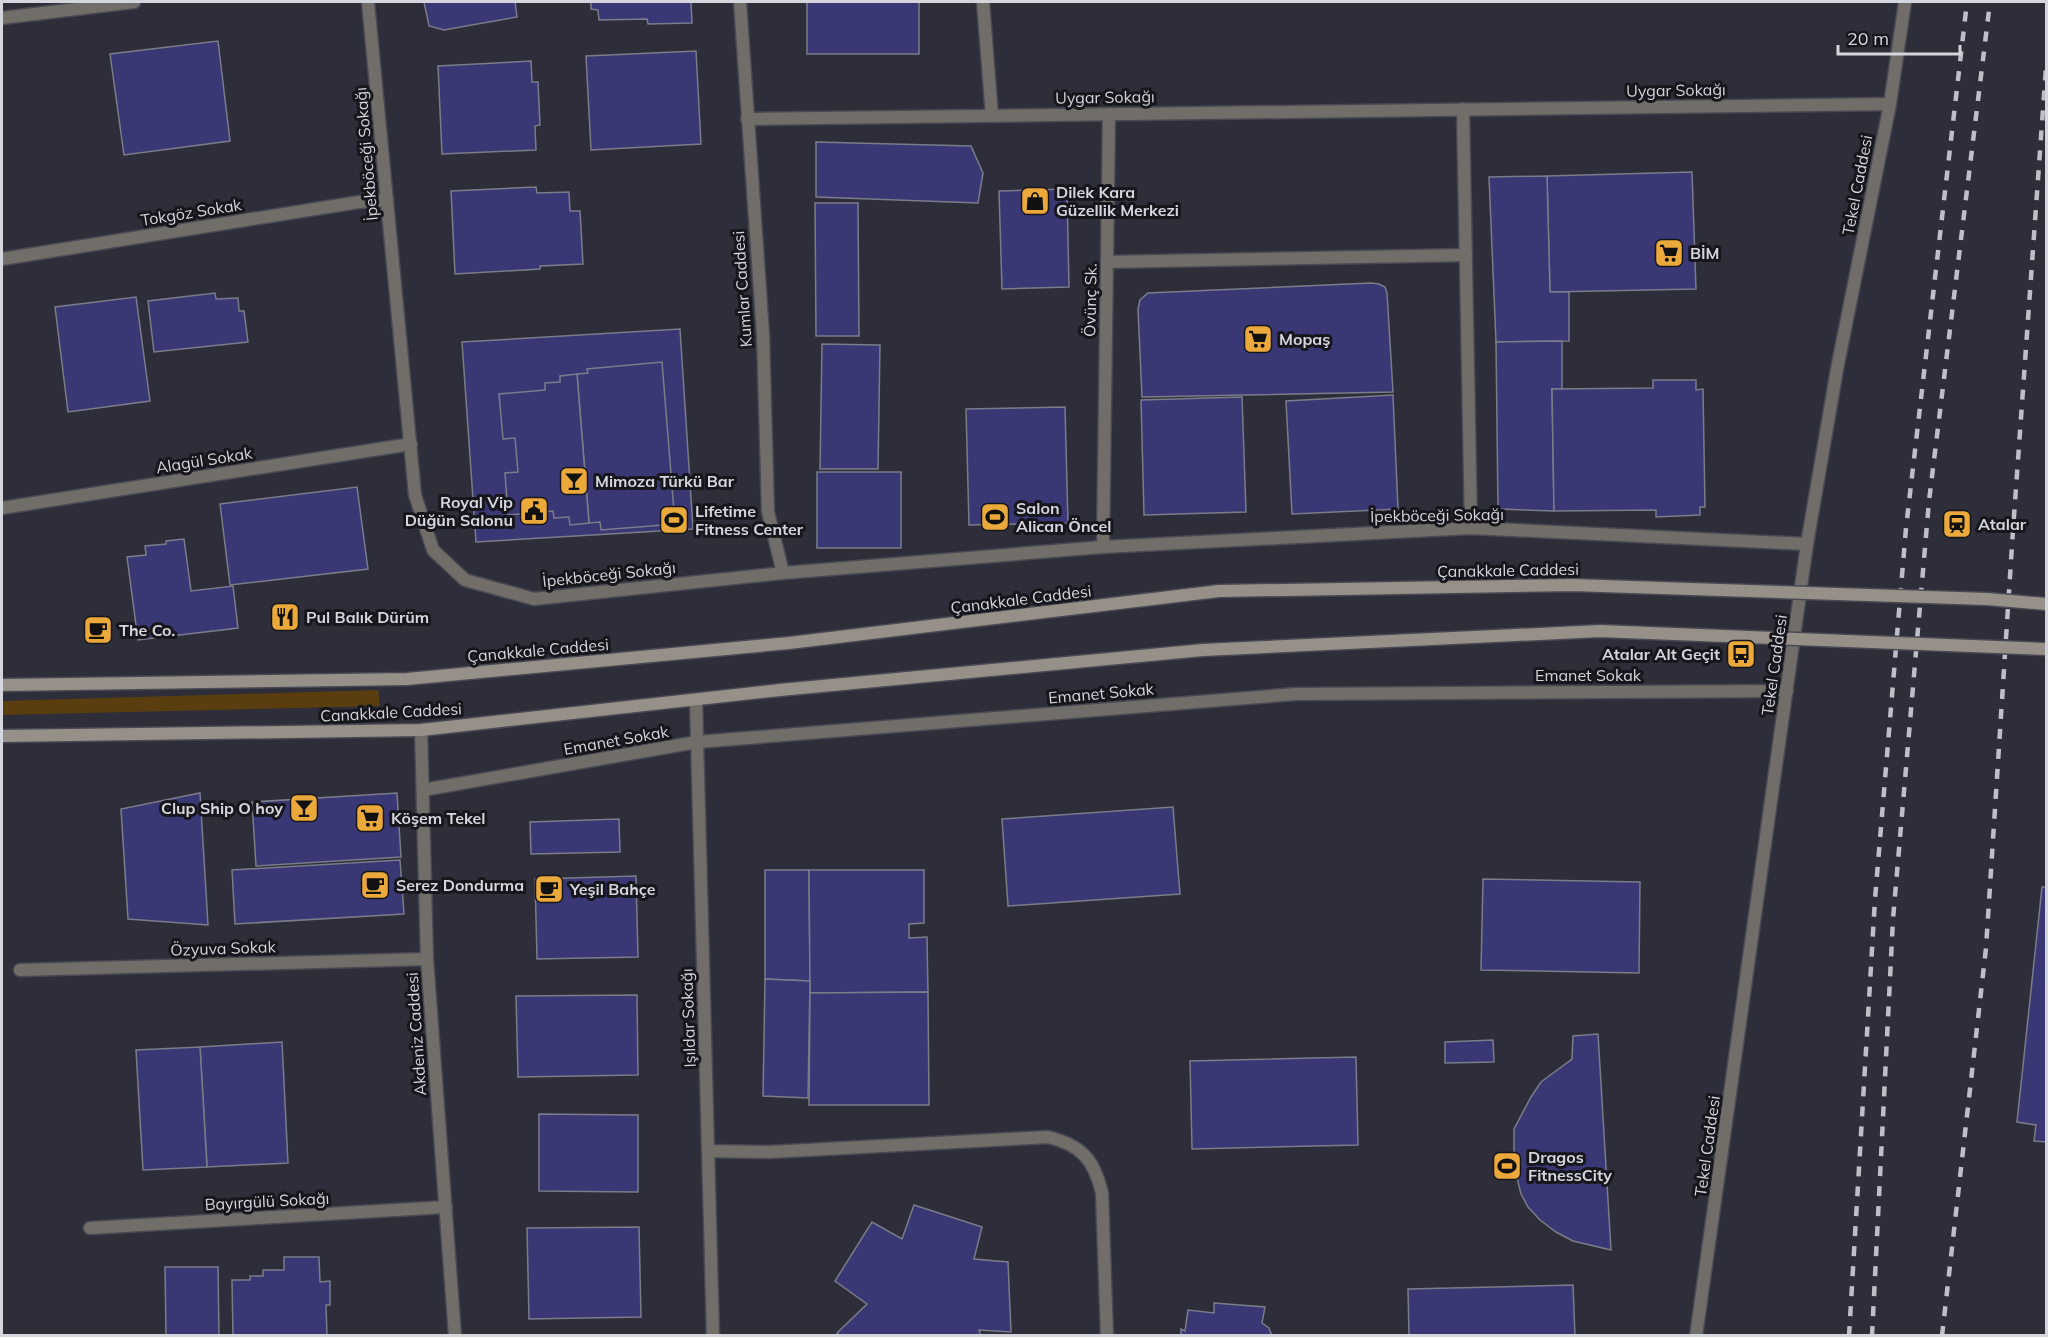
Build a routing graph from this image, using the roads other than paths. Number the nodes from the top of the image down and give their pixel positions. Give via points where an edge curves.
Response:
1 (134, 2) edge
2 (368, 2) edge
3 (740, 2) edge
4 (983, 2) edge
5 (1905, 2) edge
6 (87, 4) edge
7 (2, 18) edge
8 (1890, 104) junction
9 (1463, 109) junction
10 (1109, 114) junction
11 (992, 116) junction
12 (747, 119) junction
13 (387, 200) junction
14 (1466, 255) junction
15 (2, 260) edge
16 (1107, 262) junction
17 (411, 444) junction
18 (2, 508) edge
19 (1471, 528) junction
20 (1807, 544) junction
21 (1103, 547) junction
22 (783, 573) junction
23 (2046, 604) edge
24 (2046, 649) edge
25 (2, 685) edge
26 (1787, 691) junction
27 (696, 700) junction
28 (421, 730) junction
29 (2, 736) edge
30 (697, 742) junction
31 (423, 790) junction
32 (427, 959) junction
33 (20, 970) dead end
34 (708, 1152) junction
35 (446, 1207) junction
36 (90, 1228) dead end
37 (455, 1335) edge
38 (713, 1335) edge
39 (1107, 1335) edge
40 (1696, 1335) edge

1 - 6 street
2 - 13 street, İpekböceği Sokağı
3 - 12 street, Kumlar Caddesi
4 - 11 street
5 - 8 street, Tekel Caddesi
6 - 7 street
8 - 9 street, Uygar Sokağı
8 - 20 street, Tekel Caddesi
9 - 10 street, Uygar Sokağı
9 - 14 street
10 - 11 street, Uygar Sokağı
10 - 16 street, Övünç Sk.
11 - 12 street, Uygar Sokağı
12 - 22 street, Kumlar Caddesi via 763,334 768,512
13 - 15 street, Tokgöz Sokak
13 - 17 street, İpekböceği Sokağı
14 - 16 street
14 - 19 street
16 - 21 street, Övünç Sk.
17 - 18 street, Alagül Sokak
17 - 22 street, İpekböceği Sokağı via 416,495 433,550 465,580 534,599
19 - 20 street, İpekböceği Sokağı
19 - 21 street, İpekböceği Sokağı
20 - 26 street, Tekel Caddesi
21 - 22 street, İpekböceği Sokağı
23 - 25 main road, Çanakkale Caddesi, bridge via 1572,585 1219,591 789,643 407,679
24 - 27 main road, Canakkale Caddesi, bridge via 1600,631 1203,650
26 - 30 street, Emanet Sokak via 1296,694
26 - 40 street, Tekel Caddesi
27 - 28 main road, Canakkale Caddesi
27 - 30 street, Işıldar Sokağı
28 - 29 main road, Canakkale Caddesi
28 - 31 street, Akdeniz Caddesi
30 - 31 street, Emanet Sokak
30 - 34 street, Işıldar Sokağı
31 - 32 street, Akdeniz Caddesi
32 - 33 street, Özyuva Sokak
32 - 35 street, Akdeniz Caddesi
34 - 38 street, Işıldar Sokağı
34 - 39 street via 1048,1137 1065,1141 1091,1162 1100,1185
35 - 36 street, Bayırgülü Sokağı
35 - 37 street, Akdeniz Caddesi

